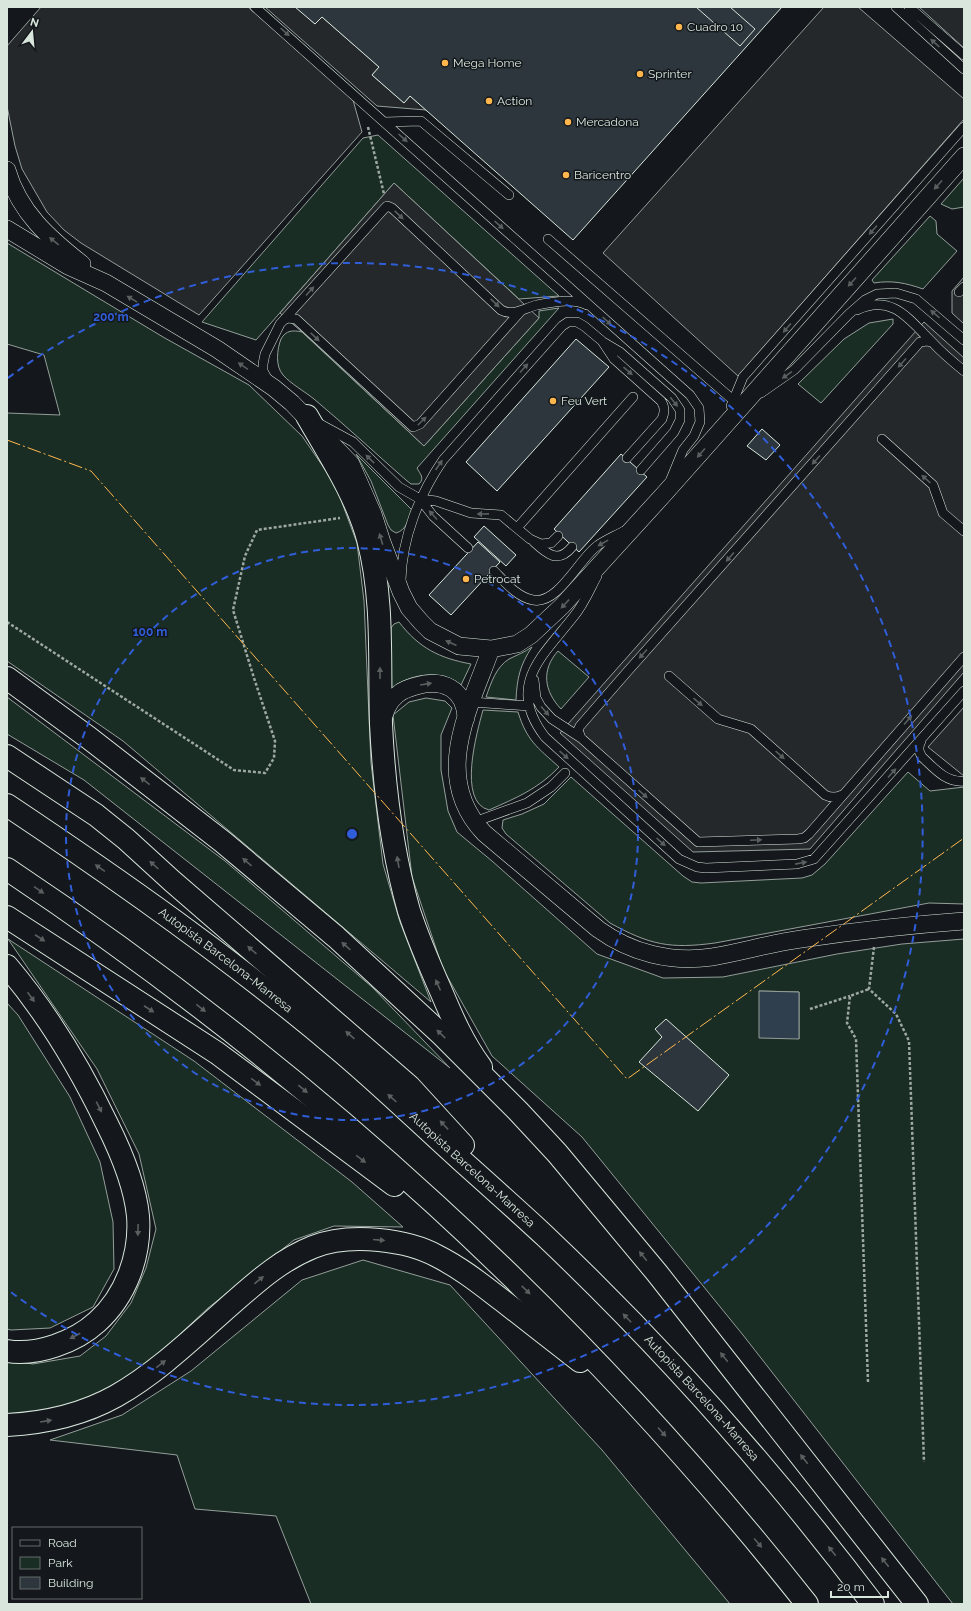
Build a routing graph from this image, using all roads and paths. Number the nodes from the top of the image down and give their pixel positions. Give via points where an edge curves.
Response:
1 (255, 7) edge
2 (896, 7) edge
3 (909, 7) edge
4 (964, 56) edge
5 (964, 69) edge
6 (361, 101) junction
7 (384, 122) junction
8 (964, 128) edge
9 (964, 156) edge
10 (7, 170) edge
11 (509, 195) dead end
12 (387, 206) junction
13 (7, 229) edge
14 (548, 239) dead end
15 (106, 283) junction
16 (592, 307) junction
17 (521, 311) junction
18 (849, 314) junction
19 (284, 320) junction
20 (964, 340) edge
21 (602, 341) junction
22 (932, 342) junction
23 (964, 371) edge
24 (274, 388) junction
25 (633, 397) dead end
26 (737, 404) junction
27 (307, 416) junction
28 (882, 439) dead end
29 (628, 458) dead end
30 (641, 470) dead end
31 (664, 494) junction
32 (420, 500) junction
33 (360, 515) junction
34 (637, 524) junction
35 (517, 528) junction
36 (964, 531) edge
37 (558, 536) dead end
38 (530, 539) junction
39 (572, 547) dead end
40 (468, 548) dead end
41 (610, 554) junction
42 (494, 571) dead end
43 (401, 592) junction
44 (7, 622) edge
45 (490, 649) junction
46 (546, 649) junction
47 (964, 657) edge
48 (669, 676) dead end
49 (7, 678) edge
50 (964, 691) edge
51 (472, 702) junction
52 (529, 706) junction
53 (466, 718) junction
54 (381, 726) junction
55 (580, 738) junction
56 (921, 740) junction
57 (7, 756) edge
58 (565, 774) dead end
59 (964, 781) edge
60 (842, 795) junction
61 (7, 805) edge
62 (474, 822) junction
63 (7, 868) edge
64 (7, 917) edge
65 (964, 921) edge
66 (876, 929) junction
67 (7, 966) edge
68 (869, 989) junction
69 (850, 996) junction
70 (810, 1010) dead end
71 (518, 1112) junction
72 (546, 1237) junction
73 (498, 1263) junction
74 (7, 1351) edge
75 (868, 1382) dead end
76 (635, 1403) junction
77 (7, 1426) edge
78 (924, 1462) dead end
79 (807, 1604) edge
80 (873, 1604) edge
81 (917, 1604) edge

1 -> 6 lane
5 -> 2 lane
3 - 4 lane
6 - 7 lane
6 - 12 path
7 - 11 lane via 421,122
7 -> 16 lane
8 -> 26 lane via 743,377
9 -> 26 street
15 -> 10 street via 47,236 29,214 10,182
12 -> 17 lane via 501,310 512,313
19 -> 12 lane
13 - 15 street via 68,266
14 - 26 lane
24 -> 15 street via 217,349
16 - 17 lane via 573,301 536,305
16 -> 31 lane via 690,395 699,408 697,429 683,450
19 -> 17 lane via 296,320 413,427 420,424
20 -> 18 lane via 923,304 907,295 877,294 865,300
18 - 22 lane via 871,305 894,308 912,320
18 -> 26 lane via 794,370
19 - 24 lane via 263,364 266,378
21 -> 29 lane via 614,359 664,406 662,419
21 -> 30 lane via 626,357 672,398 680,410 680,420 674,432
32 -> 21 lane via 443,460 562,326 568,322 577,322
22 - 23 lane
22 -> 55 lane via 920,342 580,726
24 - 27 street
25 - 35 lane
26 -> 31 street via 718,433
32 -> 27 lane via 399,487 353,442
27 - 33 main road via 335,464
43 -> 27 street via 373,514 351,464
36 -> 28 lane via 943,513 934,485
31 - 34 street
35 -> 32 lane via 501,515 471,513 436,501
40 -> 32 lane via 433,516
32 - 43 lane via 405,546
33 - 44 path via 257,530 245,556 233,610 275,741 274,758 265,773 234,770
54 -> 33 main road via 380,622 374,571
34 - 41 street
34 -> 42 lane via 596,547 548,598 533,600 524,596 516,592
35 - 38 lane
37 - 38 lane via 546,544
38 - 39 lane via 544,552 557,557 564,555
41 -> 45 street via 531,635 517,644
41 - 46 lane via 575,615
45 -> 43 street via 459,646 443,639 430,630 409,608
45 - 51 street
46 - 52 lane via 530,678
46 -> 55 lane via 535,673 536,698 552,719
60 -> 47 lane
48 -> 60 lane via 718,719 751,729 825,795 837,798
71 -> 49 main road via 442,1035 336,937 223,842
50 - 56 lane
51 - 52 lane
51 - 53 street
52 -> 56 lane via 536,725 545,737 679,859 706,868 797,864 814,859
54 -> 53 street via 386,710 397,695 425,683 444,684 452,688 464,702
53 - 62 street via 460,739 457,775 461,797
71 -> 54 main road via 471,1054 421,944 399,867 387,794
55 -> 60 lane via 698,842 804,838
56 - 59 lane via 918,746 919,753 937,771 953,782
72 -> 57 main road via 409,1086 126,839 96,815
58 - 62 lane via 551,788 527,803
72 -> 61 main road, Autopista Barcelona-Manresa via 339,1050 275,997 194,934
62 - 66 street via 598,930 614,941 660,957 712,957 783,941
63 -> 73 main road via 200,1006 413,1184
64 -> 73 main road via 217,1053
65 - 66 street
66 - 68 path
67 -> 74 main road via 66,1046 99,1106 126,1168 138,1215 138,1238 133,1262 118,1298 107,1313 92,1326 56,1345 36,1351
68 - 69 path
68 - 78 path via 896,1014 909,1041
69 - 70 path
69 - 75 path via 848,1023 856,1039
81 -> 71 main road via 657,1273 557,1153
80 -> 72 main road, Autopista Barcelona-Manresa via 767,1471 654,1346
73 -> 76 main road
77 -> 76 main road via 50,1421 84,1411 116,1396 173,1355 279,1265 315,1246 365,1239 391,1241 416,1247 443,1259 480,1283
76 -> 79 main road via 706,1481

